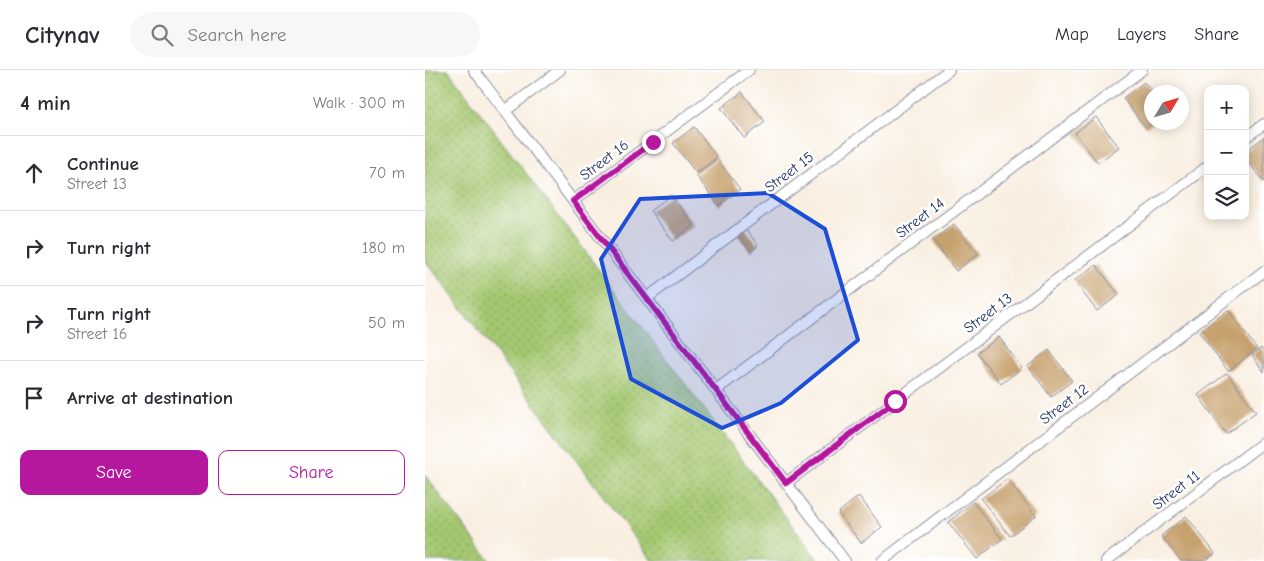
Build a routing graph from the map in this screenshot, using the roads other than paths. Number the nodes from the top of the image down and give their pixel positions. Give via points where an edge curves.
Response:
1 (474, 70) edge
2 (560, 70) edge
3 (749, 70) edge
4 (949, 70) edge
5 (1142, 70) edge
6 (505, 111) junction
7 (1264, 124) edge
8 (1249, 135) edge
9 (1204, 169) edge
10 (573, 201) junction
11 (1264, 271) edge
12 (647, 298) junction
13 (716, 390) junction
14 (1264, 442) edge
15 (786, 483) junction
16 (845, 561) edge
17 (882, 561) edge
18 (1105, 561) edge

1 - 6 street
2 - 6 street
3 - 10 street, Street 16
4 - 12 street, Street 15
5 - 13 street, Street 14
6 - 10 street
7 - 8 street
9 - 15 street, Street 13
10 - 12 street
11 - 17 street, Street 12
12 - 13 street
13 - 15 street
14 - 18 street, Street 11
15 - 16 street

